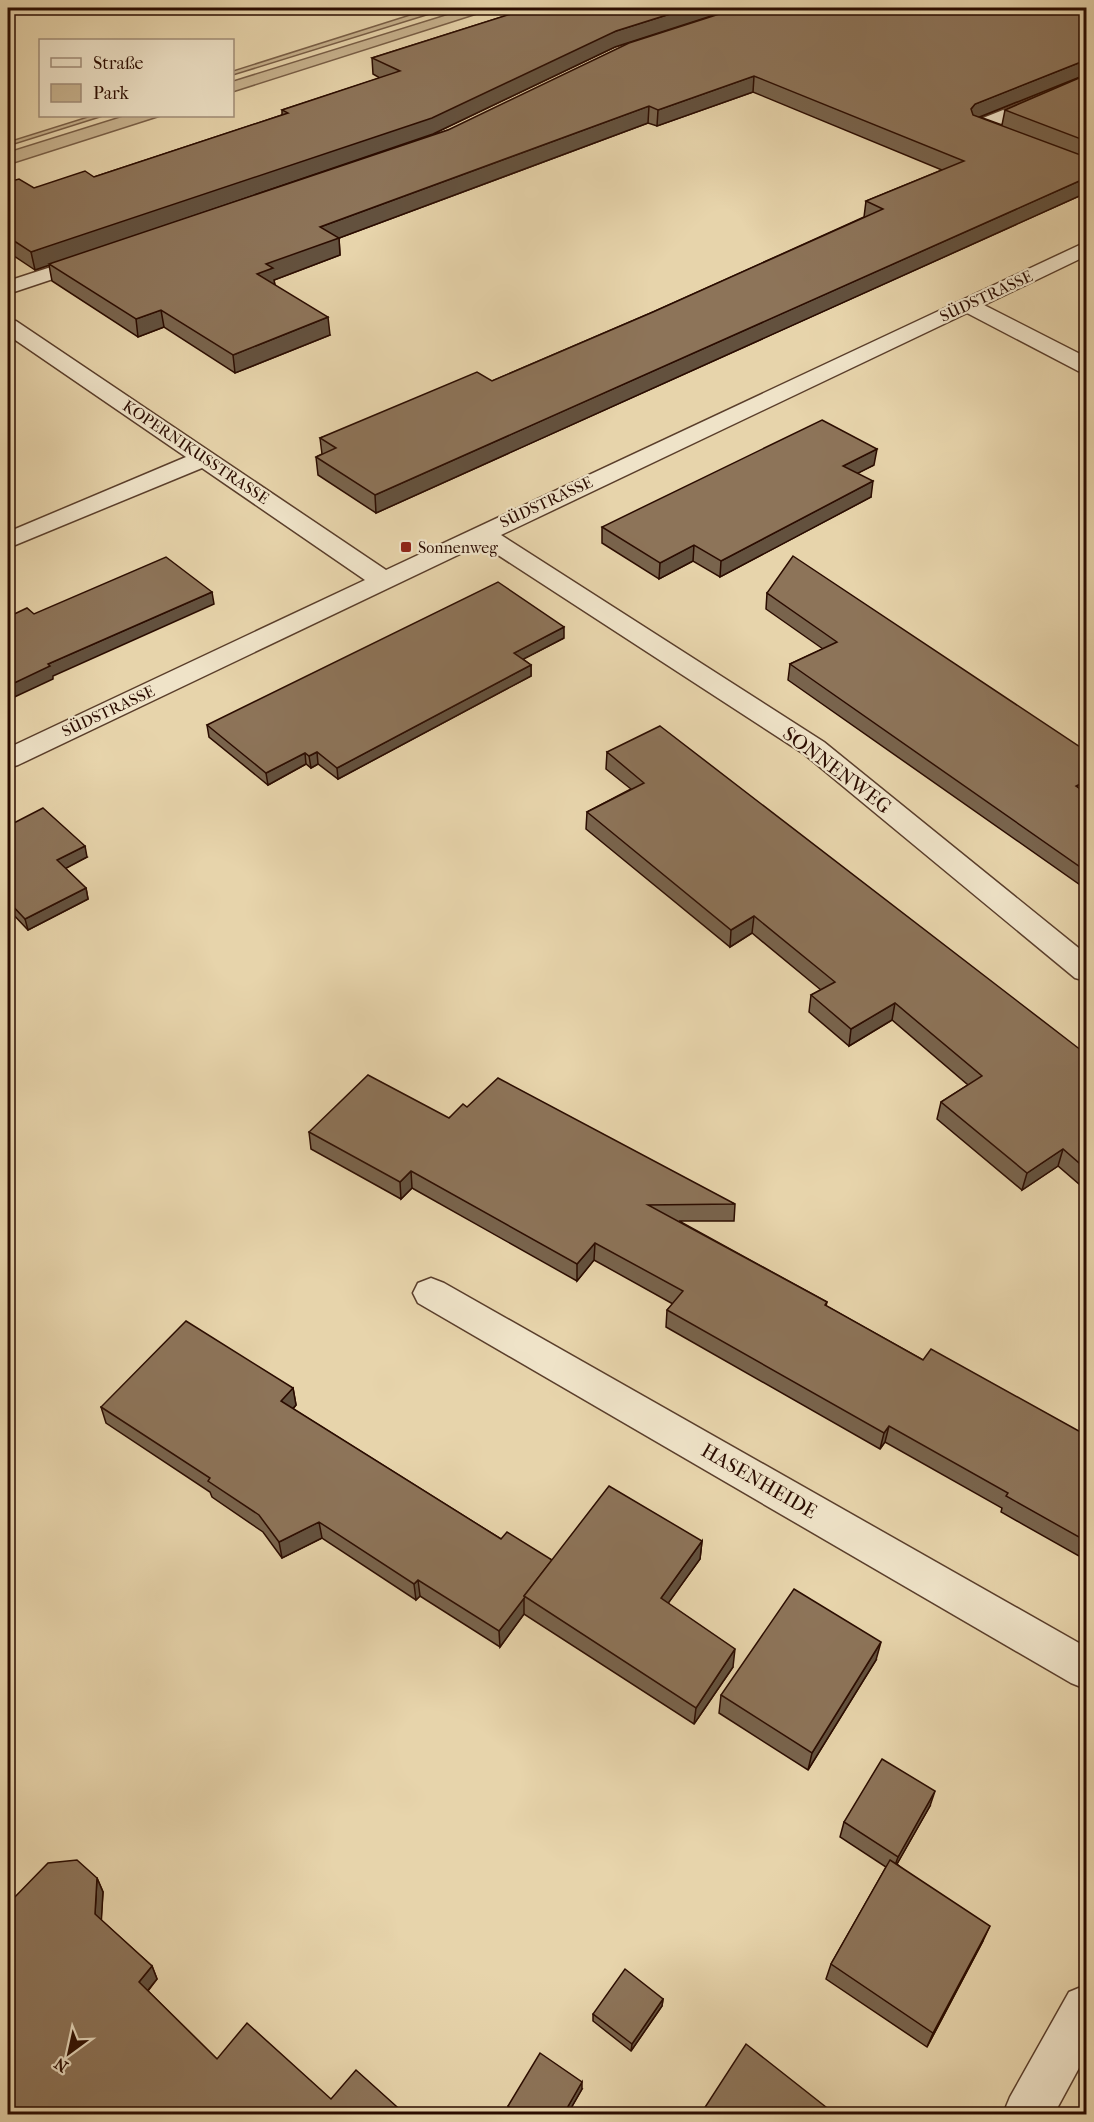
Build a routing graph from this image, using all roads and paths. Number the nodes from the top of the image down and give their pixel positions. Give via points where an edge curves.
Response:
1 (1086, 82) edge
2 (1086, 167) edge
3 (1086, 248) edge
4 (108, 254) edge
5 (8, 288) edge
6 (968, 305) junction
7 (8, 326) edge
8 (1086, 366) edge
9 (205, 458) junction
10 (481, 533) junction
11 (8, 541) edge
12 (383, 580) junction
13 (8, 759) edge
14 (1086, 970) edge
15 (431, 1293) dead end
16 (1086, 1669) edge
17 (1086, 2009) edge
18 (1027, 2115) edge

1 - 2 street via 980,126
3 - 6 street, SÜDSTRASSE
4 - 5 street
6 - 8 street
6 - 10 street, SÜDSTRASSE
7 - 9 street, KOPERNIKUSSTRASSE
9 - 11 street
9 - 12 street, KOPERNIKUSSTRASSE
10 - 12 street, SÜDSTRASSE
10 - 14 street, SONNENWEG via 814,748
12 - 13 street, SÜDSTRASSE
15 - 16 street, HASENHEIDE
17 - 18 street

